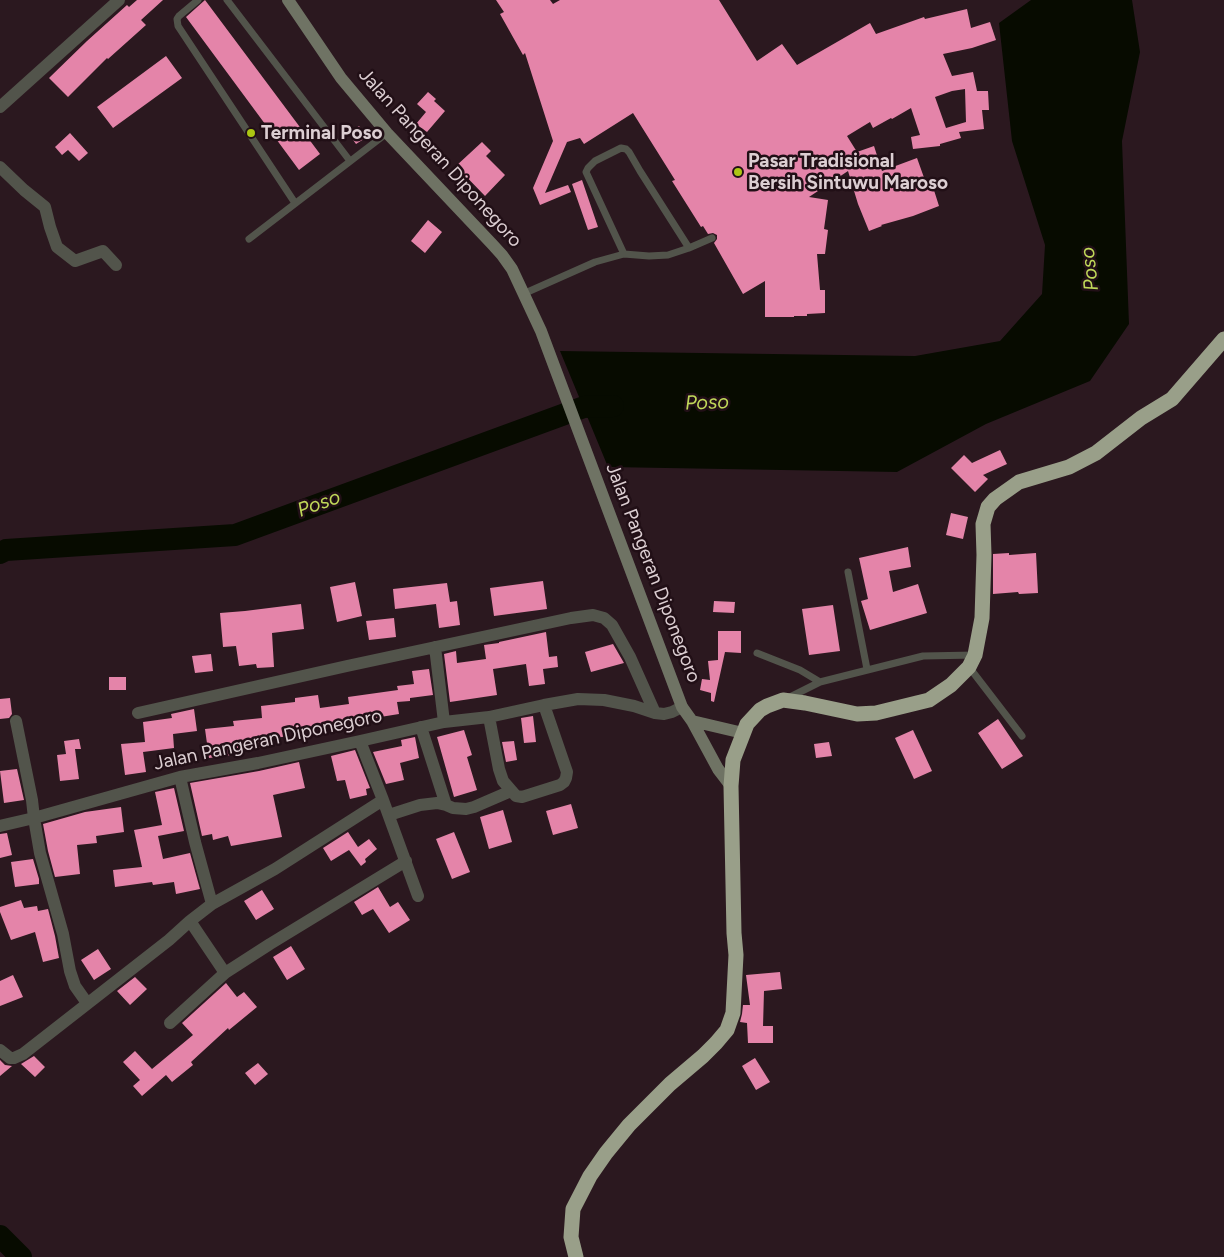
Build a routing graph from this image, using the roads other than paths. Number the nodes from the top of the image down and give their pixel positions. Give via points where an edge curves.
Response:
1 (119, 0) edge
2 (198, 0) edge
3 (227, 0) edge
4 (288, 0) edge
5 (0, 107) edge
6 (387, 133) junction
7 (350, 161) junction
8 (0, 167) edge
9 (295, 203) junction
10 (712, 238) dead end
11 (249, 239) dead end
12 (689, 248) junction
13 (624, 254) junction
14 (116, 266) dead end
15 (523, 294) junction
16 (1224, 339) edge
17 (848, 572) dead end
18 (435, 647) junction
19 (757, 653) dead end
20 (972, 661) junction
21 (867, 669) junction
22 (820, 682) junction
23 (783, 700) junction
24 (544, 705) junction
25 (682, 707) junction
26 (138, 713) dead end
27 (656, 713) junction
28 (490, 717) junction
29 (16, 721) dead end
30 (692, 721) junction
31 (444, 722) junction
32 (421, 727) junction
33 (742, 733) junction
34 (1022, 736) dead end
35 (360, 742) junction
36 (180, 777) junction
37 (731, 786) junction
38 (511, 791) junction
39 (383, 800) junction
40 (446, 805) junction
41 (389, 815) junction
42 (34, 818) junction
43 (0, 826) edge
44 (406, 861) junction
45 (418, 896) dead end
46 (212, 904) junction
47 (190, 921) junction
48 (225, 973) junction
49 (87, 1003) junction
50 (170, 1023) dead end
51 (0, 1050) edge
52 (576, 1257) edge

1 - 5 street
2 - 9 lane via 179,16 178,26
3 - 7 lane
4 - 6 street, Jalan Pangeran Diponegoro via 341,78
6 - 7 lane
6 - 15 street, Jalan Pangeran Diponegoro via 502,255
7 - 9 lane
8 - 14 street via 45,207 57,247 74,261 103,251
9 - 11 lane
10 - 12 lane
12 - 13 lane via 649,256
12 - 13 lane via 629,152 621,148 596,161 586,172
13 - 15 lane via 595,262
15 - 25 street, Jalan Pangeran Diponegoro via 541,331
16 - 20 highway via 1172,399 1096,453 1068,467 1019,482 988,507 983,524 982,618
17 - 21 lane
18 - 26 street
18 - 27 street via 571,618 598,616 612,625
18 - 31 street
19 - 22 lane via 800,670
20 - 21 lane via 923,656
20 - 23 highway via 951,685 930,700 876,713 857,714
20 - 34 lane
21 - 22 lane
22 - 23 lane
23 - 33 highway via 760,710
24 - 27 street, Jalan Pangeran Diponegoro via 578,699 604,700
24 - 28 street, Jalan Pangeran Diponegoro
24 - 38 street via 567,772 566,778 560,785 522,797
25 - 27 street, Jalan Pangeran Diponegoro via 664,714
25 - 30 street
28 - 31 street, Jalan Pangeran Diponegoro
28 - 38 street via 499,769 503,782
29 - 42 street
30 - 33 street
30 - 37 street
31 - 32 street, Jalan Pangeran Diponegoro
32 - 35 street, Jalan Pangeran Diponegoro
32 - 40 street
33 - 37 highway via 733,760
35 - 36 street, Jalan Pangeran Diponegoro
35 - 39 street
36 - 42 street, Jalan Pangeran Diponegoro
36 - 46 street
37 - 52 highway via 736,955 733,1013 727,1030 716,1044 629,1125 590,1176 573,1209 571,1237
38 - 40 street via 466,809
39 - 41 street
39 - 46 street via 276,869
40 - 41 street via 437,803
41 - 44 street
42 - 43 street, Jalan Pangeran Diponegoro
42 - 49 street via 70,972
44 - 45 street
44 - 48 street
46 - 47 street
47 - 48 street
47 - 49 street
48 - 50 street
49 - 51 street via 23,1054 10,1058

